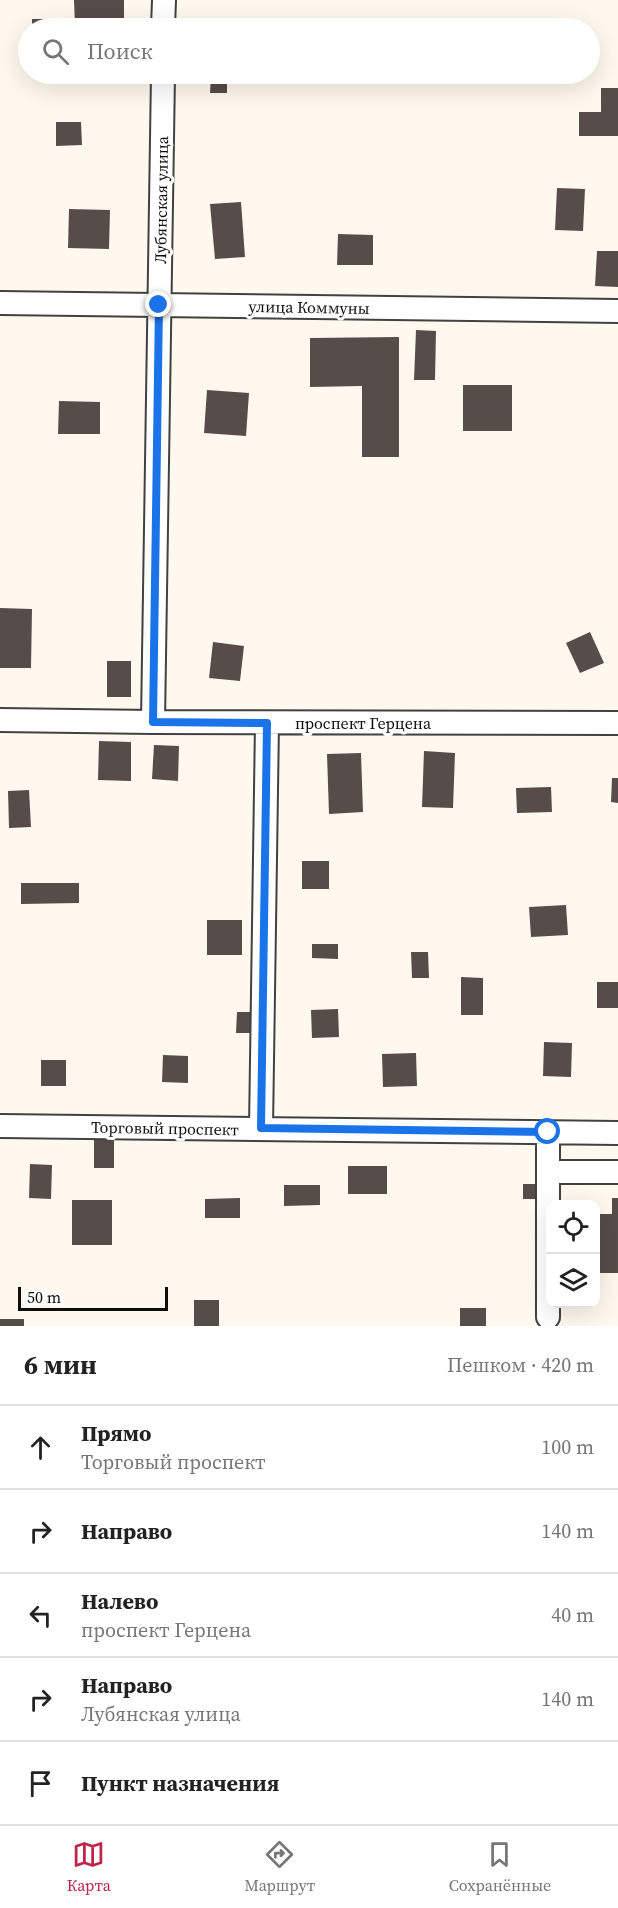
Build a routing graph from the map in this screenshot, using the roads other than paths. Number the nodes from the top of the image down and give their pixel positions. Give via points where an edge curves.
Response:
1 (164, 0) edge
2 (163, 18) edge
3 (163, 84) edge
4 (0, 303) edge
5 (159, 305) junction
6 (618, 311) edge
7 (0, 720) edge
8 (153, 722) junction
9 (267, 723) junction
10 (618, 723) edge
11 (0, 1126) edge
12 (261, 1128) junction
13 (548, 1132) junction
14 (618, 1133) edge
15 (548, 1172) junction
16 (618, 1172) edge
17 (548, 1317) dead end

1 - 2 street
3 - 5 street, Лубянская улица
4 - 5 street, улица Коммуны
5 - 6 street, улица Коммуны
5 - 8 street, Лубянская улица
7 - 8 street, проспект Герцена
8 - 9 street, проспект Герцена
9 - 10 street, проспект Герцена
9 - 12 street
11 - 12 street, Торговый проспект
12 - 13 street, Торговый проспект
13 - 14 street, Торговый проспект
13 - 15 street
15 - 16 street
15 - 17 street

